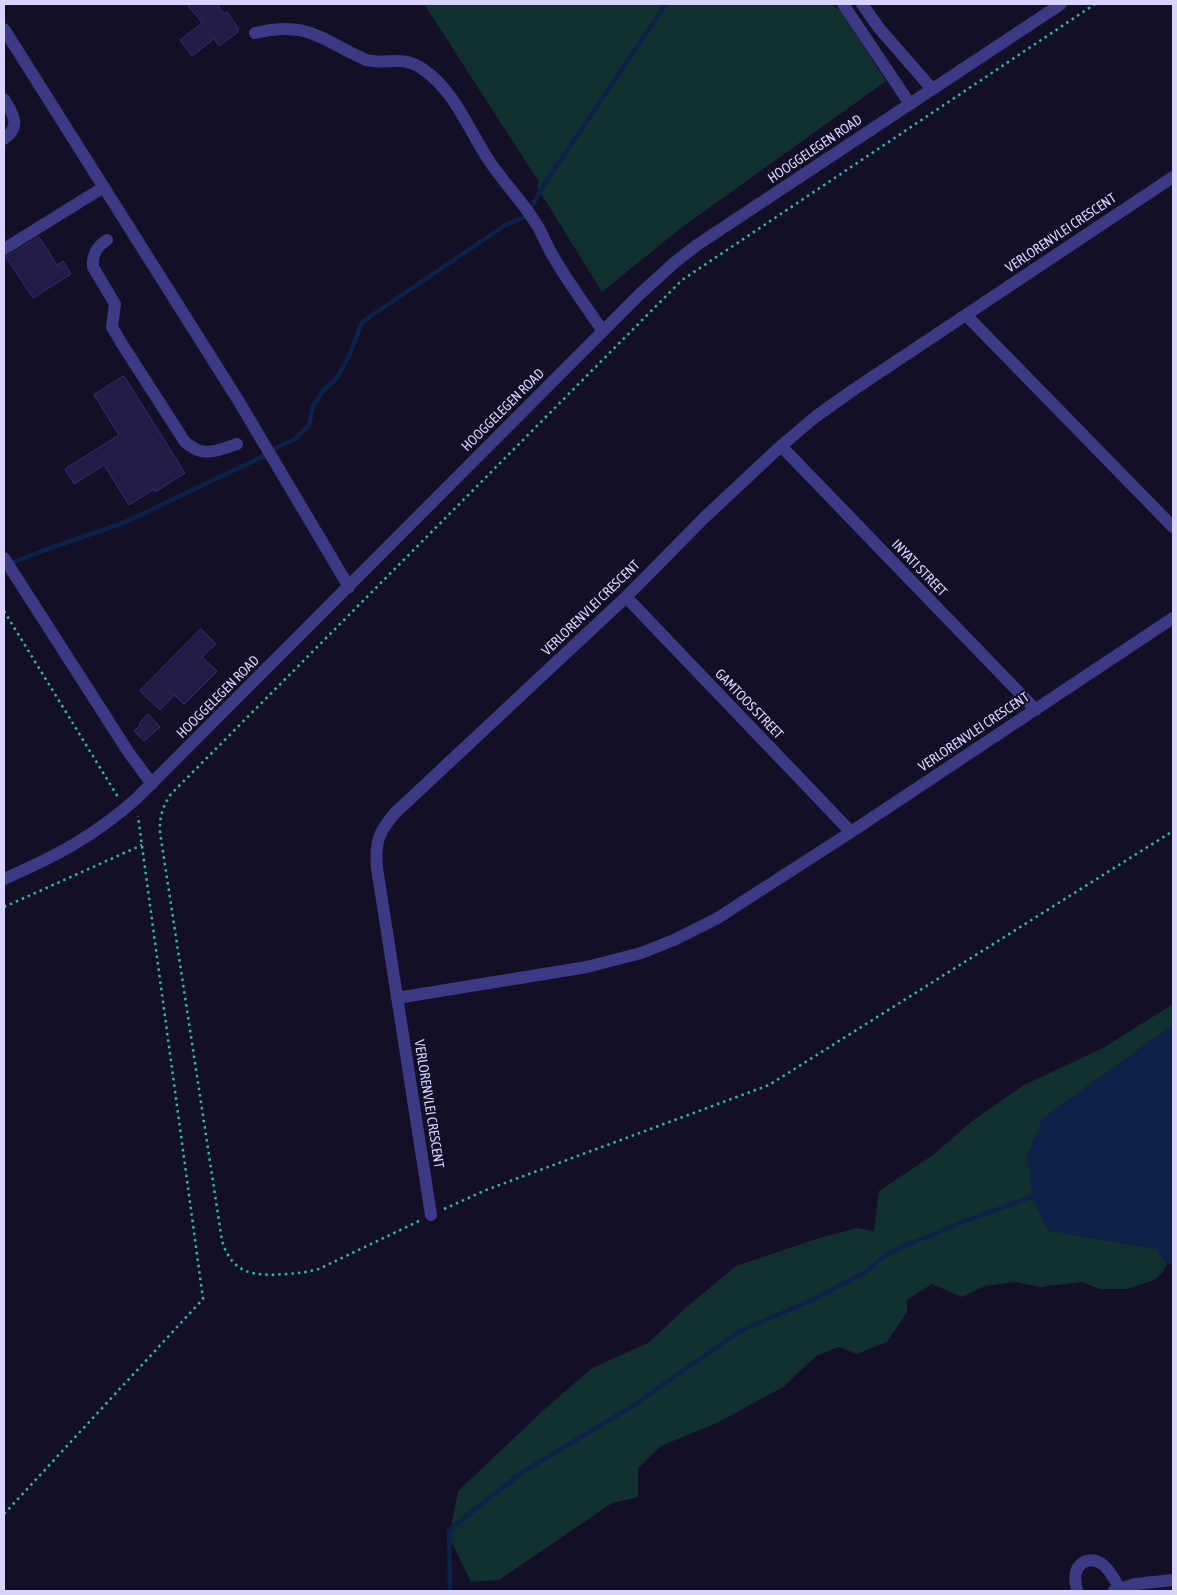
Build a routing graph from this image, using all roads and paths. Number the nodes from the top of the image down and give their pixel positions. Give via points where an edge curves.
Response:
1 (843, 4) edge
2 (862, 4) edge
3 (1061, 4) edge
4 (1095, 4) edge
5 (4, 29) edge
6 (255, 33) dead end
7 (932, 89) junction
8 (4, 99) edge
9 (910, 104) junction
10 (4, 139) edge
11 (1173, 177) edge
12 (104, 187) junction
13 (107, 240) dead end
14 (4, 248) edge
15 (966, 314) junction
16 (603, 331) junction
17 (237, 444) dead end
18 (781, 446) junction
19 (1173, 527) edge
20 (4, 558) edge
21 (349, 587) junction
22 (626, 597) junction
23 (4, 610) edge
24 (1173, 618) edge
25 (1036, 710) junction
26 (152, 784) junction
27 (136, 799) junction
28 (125, 808) junction
29 (1173, 830) edge
30 (851, 832) junction
31 (142, 845) junction
32 (4, 878) edge
33 (4, 907) edge
34 (397, 998) junction
35 (431, 1215) junction
36 (4, 1514) edge
37 (1173, 1580) edge
38 (1117, 1590) edge
39 (1077, 1591) edge

1 - 9 street
2 - 7 street
3 - 7 street, HOOGGELEGEN ROAD
4 - 35 path via 682,280 165,802 159,822 160,832 222,1241 230,1259 245,1271 262,1276 314,1270
5 - 12 street
6 - 16 street via 296,28 322,37 366,60 403,60 423,69 441,84 490,162 536,223 570,284
7 - 9 street, HOOGGELEGEN ROAD
8 - 10 street via 15,123
9 - 16 street, HOOGGELEGEN ROAD via 697,245
11 - 15 street, VERLORENVLEI CRESCENT
12 - 14 street
12 - 21 street via 238,400
13 - 17 street via 97,248 93,267 115,304 112,328 185,442 207,452
15 - 18 street, VERLORENVLEI CRESCENT via 815,417
15 - 19 street
16 - 21 street, HOOGGELEGEN ROAD
18 - 22 street, VERLORENVLEI CRESCENT
18 - 25 street, INYATI STREET
20 - 26 street
21 - 26 street, HOOGGELEGEN ROAD
22 - 30 street, GAMTOOS STREET
22 - 34 street, VERLORENVLEI CRESCENT via 383,827 377,839 376,868
23 - 28 path
24 - 25 street, VERLORENVLEI CRESCENT
25 - 30 street, VERLORENVLEI CRESCENT
26 - 27 street, HOOGGELEGEN ROAD
27 - 28 street, HOOGGELEGEN ROAD
27 - 31 path
28 - 32 street, HOOGGELEGEN ROAD via 75,845
29 - 35 path via 769,1085 486,1190
30 - 34 street, VERLORENVLEI CRESCENT via 716,920 641,953 587,967
31 - 33 path
31 - 36 path via 203,1299
34 - 35 street, VERLORENVLEI CRESCENT
37 - 38 street via 1135,1584
38 - 39 street via 1107,1568 1092,1560 1079,1566

